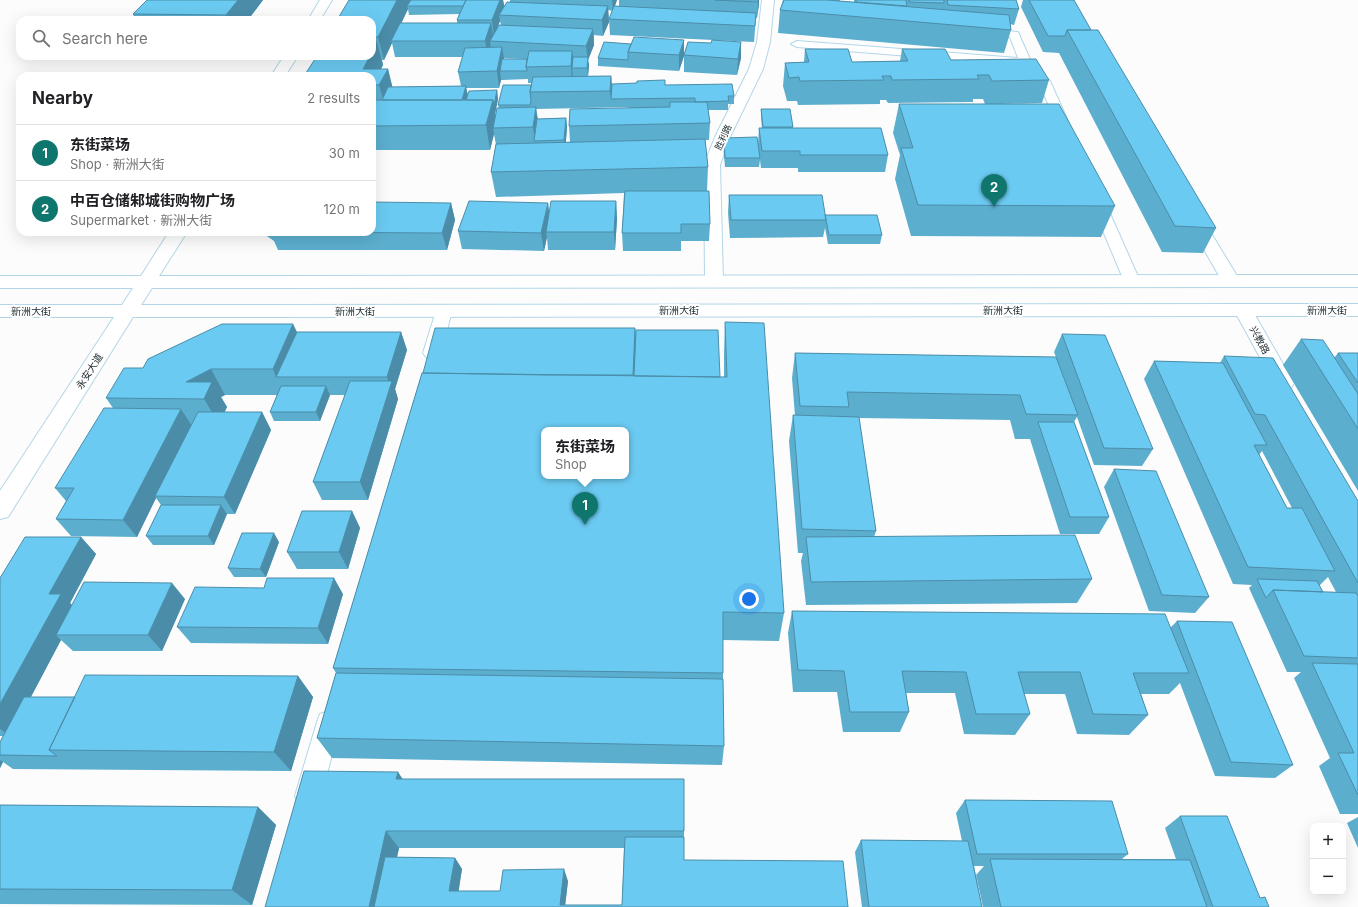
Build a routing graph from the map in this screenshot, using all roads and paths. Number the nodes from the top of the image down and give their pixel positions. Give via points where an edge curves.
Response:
1 (326, 0) edge
2 (768, 0) edge
3 (316, 16) edge
4 (975, 31) edge
5 (797, 44) dead end
6 (288, 60) edge
7 (1025, 62) junction
8 (281, 72) edge
9 (1069, 138) edge
10 (1091, 188) edge
11 (1186, 205) edge
12 (175, 236) edge
13 (1358, 280) edge
14 (714, 281) junction
15 (1132, 281) junction
16 (1230, 281) junction
17 (0, 282) edge
18 (146, 282) junction
19 (1243, 310) junction
20 (1358, 310) edge
21 (0, 311) edge
22 (127, 311) junction
23 (444, 311) junction
24 (427, 372) edge
25 (1292, 399) edge
26 (0, 510) edge
27 (335, 701) edge
28 (303, 815) edge

1 - 3 main road
2 - 14 main road, 胜利路 via 761,55 738,109 719,144 712,165
4 - 7 lane via 1014,34
5 - 7 lane
6 - 8 main road
7 - 9 lane via 1028,68 1044,81
10 - 15 lane
11 - 16 main road
12 - 18 main road, 永安大道
13 - 16 main road
14 - 15 main road
14 - 18 main road
15 - 16 main road
17 - 18 main road
18 - 22 main road, 永安大道
19 - 20 main road, 新洲大街
19 - 23 main road, 新洲大街
19 - 25 main road, 兴教路
21 - 22 main road, 新洲大街
22 - 23 main road, 新洲大街
22 - 26 main road, 永安大道
23 - 24 lane
27 - 28 lane

